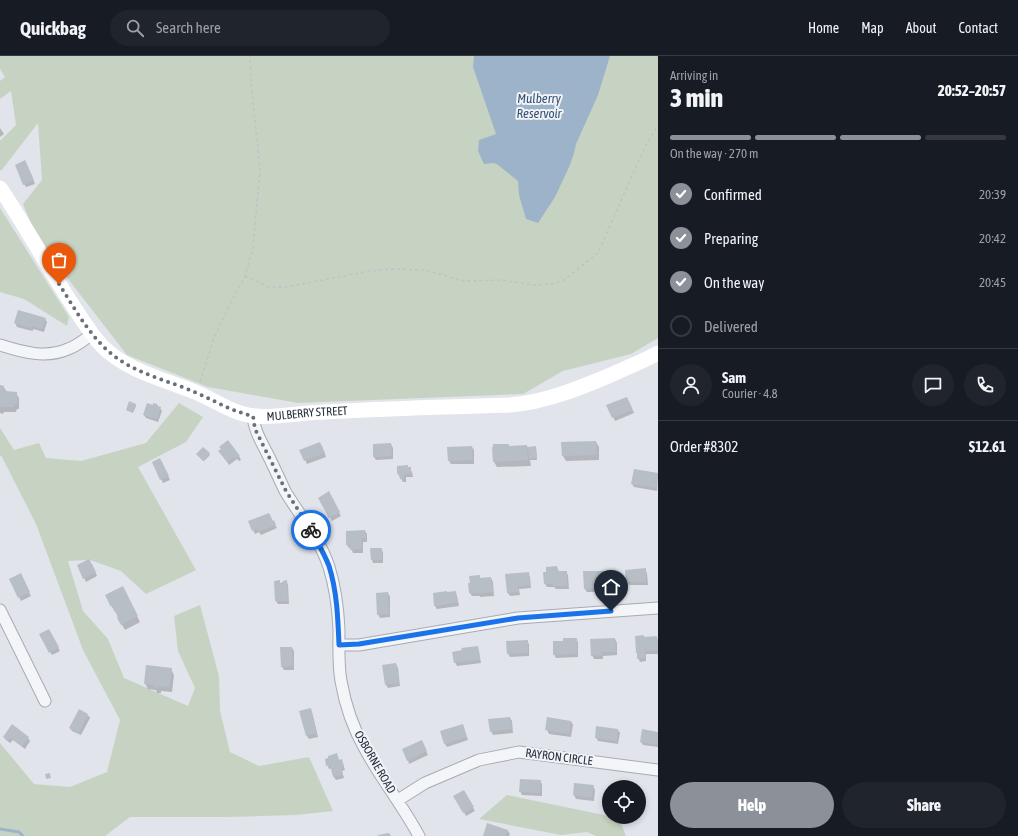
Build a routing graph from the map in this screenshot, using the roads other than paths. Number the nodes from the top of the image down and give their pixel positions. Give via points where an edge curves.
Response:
1 (0, 188) edge
2 (92, 334) junction
3 (0, 345) edge
4 (658, 353) edge
5 (253, 416) junction
6 (658, 608) edge
7 (0, 610) edge
8 (339, 645) junction
9 (45, 701) dead end
10 (658, 770) edge
11 (398, 800) junction
12 (419, 836) edge

1 - 2 street, MULBERRY STREET
2 - 3 street via 68,349 56,353 22,352
2 - 5 street, MULBERRY STREET via 113,356 128,364 226,408
4 - 5 street, MULBERRY STREET via 581,387 527,404
5 - 8 street, OSBORNE ROAD via 255,429 286,491 308,525 329,567 338,615
6 - 8 street via 518,618
7 - 9 street
8 - 11 street, OSBORNE ROAD via 339,666 354,725 364,748
10 - 11 street, RAYRON CIRCLE via 520,752 479,760 425,784
11 - 12 street, OSBORNE ROAD

